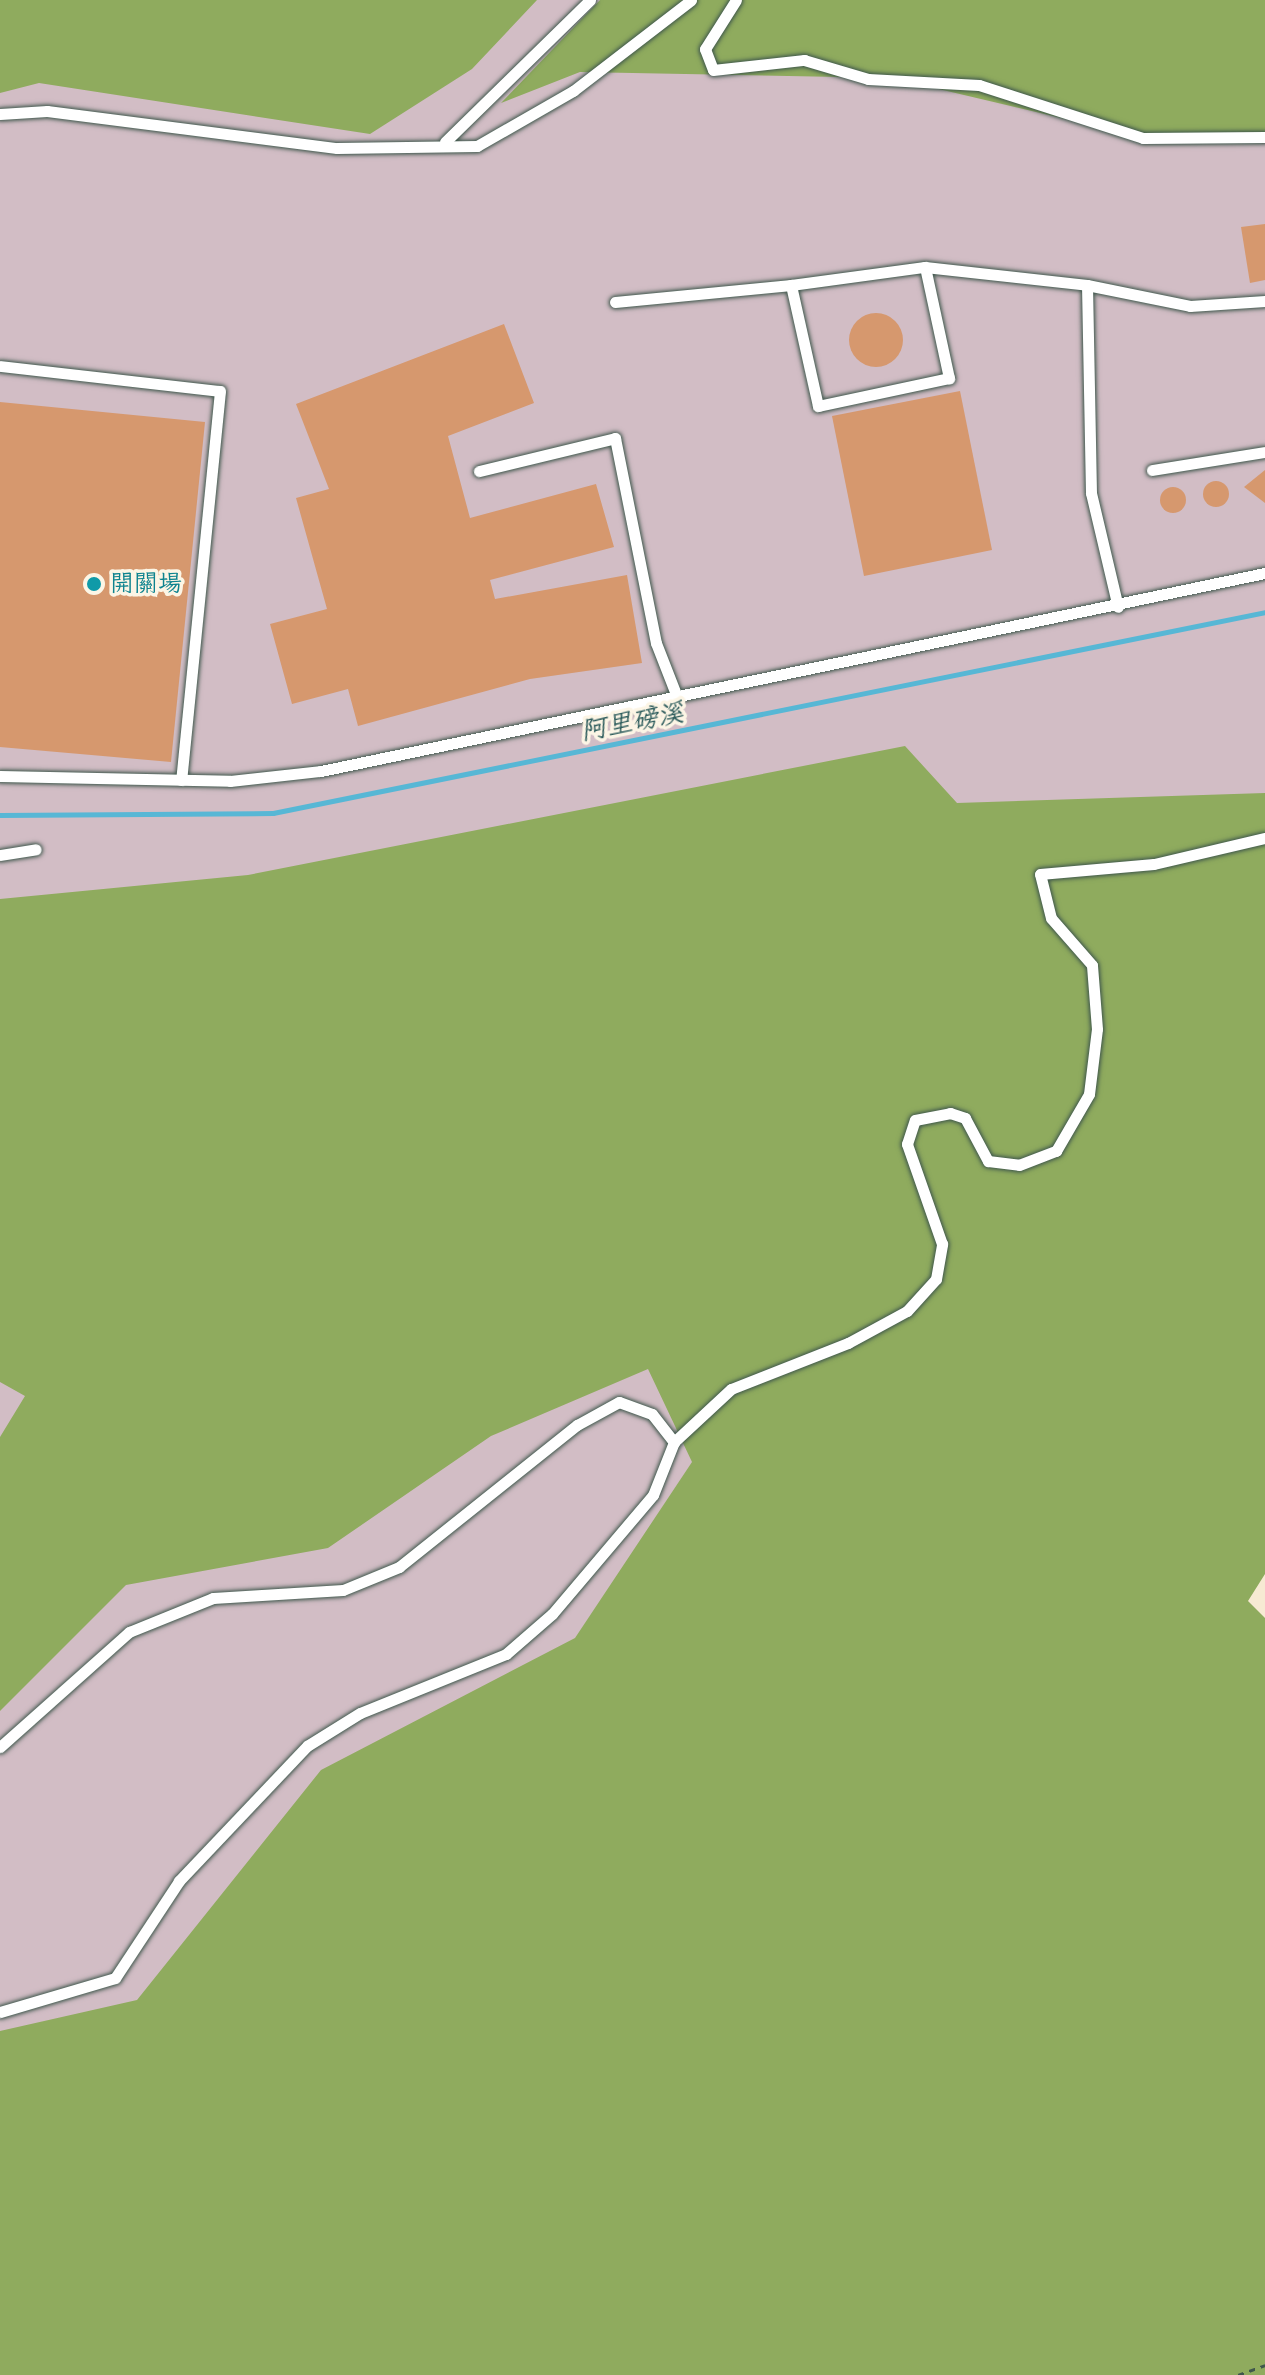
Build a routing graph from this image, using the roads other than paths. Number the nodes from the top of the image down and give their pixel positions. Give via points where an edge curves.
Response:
1 (590, 0) edge
2 (691, 0) edge
3 (736, 0) edge
4 (0, 114) edge
5 (1265, 137) edge
6 (445, 142) junction
7 (925, 267) junction
8 (791, 285) junction
9 (1087, 285) junction
10 (1265, 301) edge
11 (615, 302) dead end
12 (0, 366) edge
13 (1265, 452) edge
14 (1152, 470) dead end
15 (479, 471) dead end
16 (1265, 573) edge
17 (1118, 607) junction
18 (677, 697) junction
19 (0, 776) edge
20 (181, 780) junction
21 (1265, 838) edge
22 (36, 849) dead end
23 (0, 855) edge
24 (674, 1442) junction
25 (0, 1747) edge
26 (0, 2012) edge

1 - 6 lane
2 - 6 lane via 573,91 477,146
3 - 5 lane via 705,49 713,70 804,60 868,79 979,85 1143,138
4 - 6 lane via 47,111 337,148 409,151
7 - 8 lane
7 - 8 lane via 949,378 818,406
7 - 9 lane
8 - 11 lane
9 - 10 lane via 1190,306
9 - 17 lane via 1091,493
12 - 20 lane via 220,391
13 - 14 lane
15 - 18 lane via 615,438 656,643
16 - 17 lane
17 - 18 lane
18 - 20 lane via 321,771
19 - 20 lane
21 - 24 lane via 1154,864 1040,874 1051,918 1092,965 1097,1029 1089,1094 1056,1151 1019,1165 988,1161 965,1118 950,1113 915,1120 907,1144 942,1244 936,1279 907,1311 848,1343 731,1389
22 - 23 lane
24 - 25 lane via 652,1414 619,1402 577,1425 399,1567 343,1590 213,1598 129,1632
24 - 26 lane via 653,1495 552,1614 506,1654 360,1713 307,1746 179,1881 115,1978

